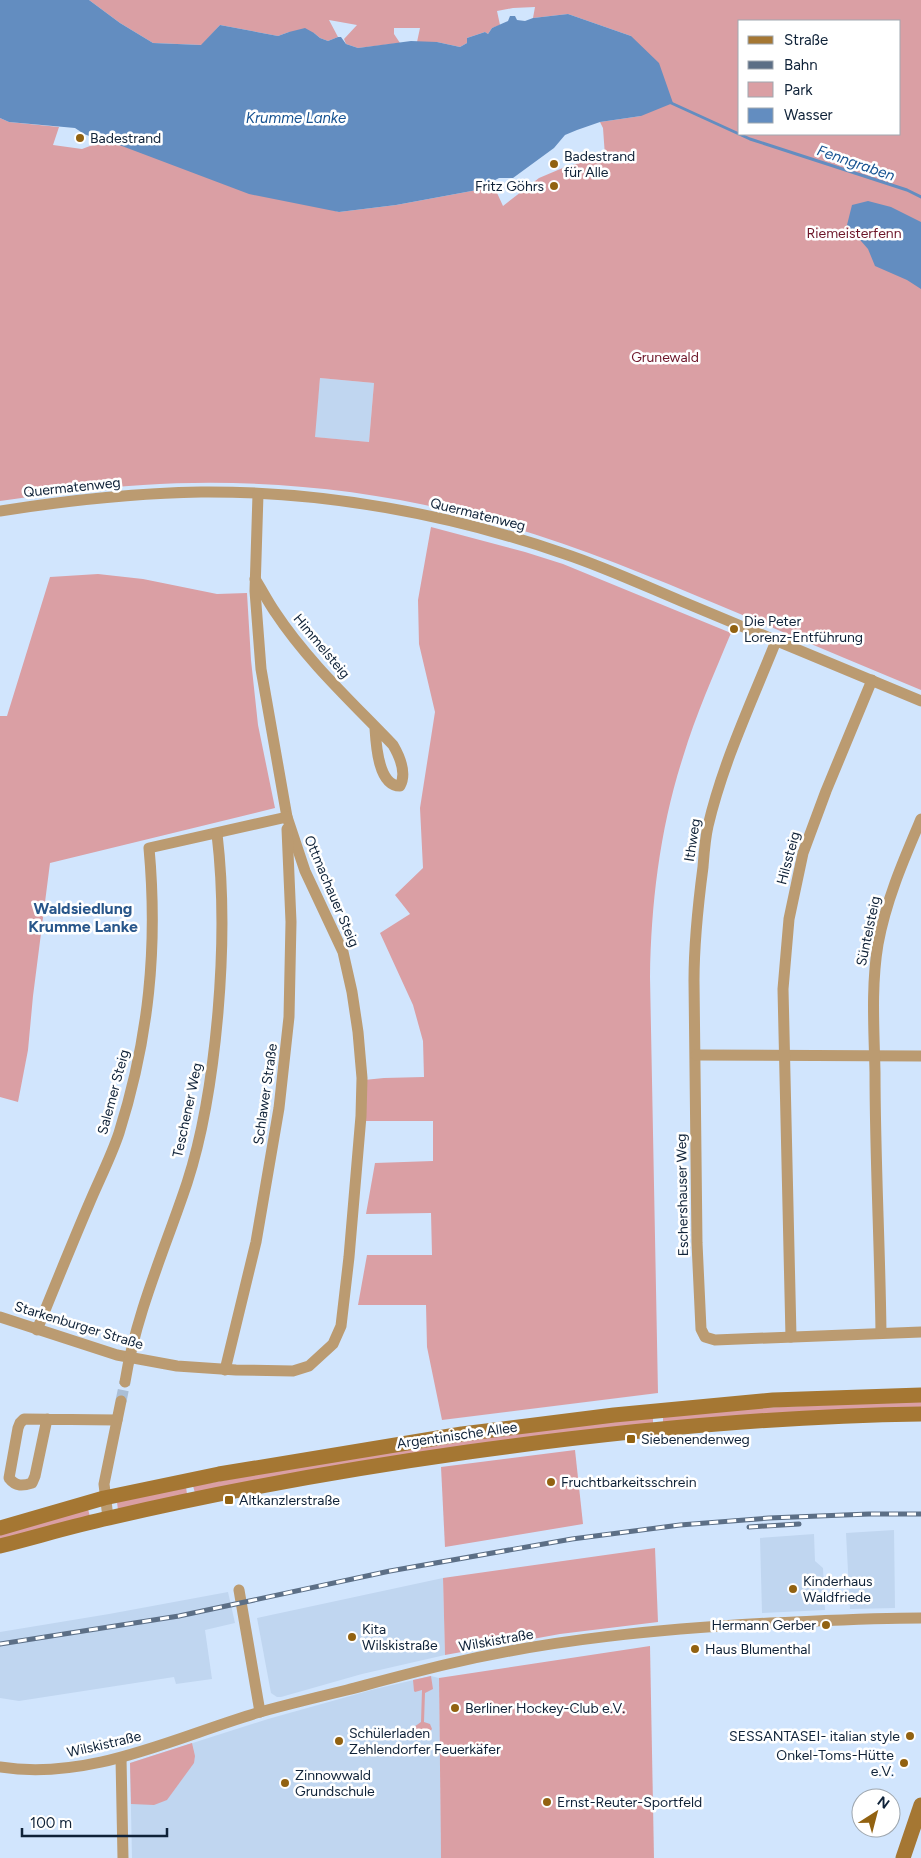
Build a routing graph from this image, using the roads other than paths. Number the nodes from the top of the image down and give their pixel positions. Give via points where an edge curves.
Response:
1 (258, 494) junction
2 (0, 511) edge
3 (255, 578) junction
4 (776, 640) junction
5 (872, 680) junction
6 (921, 701) edge
7 (375, 728) dead end
8 (287, 817) junction
9 (921, 819) edge
10 (217, 834) junction
11 (696, 1055) junction
12 (785, 1055) junction
13 (874, 1055) junction
14 (921, 1056) edge
15 (0, 1317) edge
16 (36, 1330) junction
17 (921, 1332) edge
18 (881, 1333) junction
19 (791, 1337) junction
20 (323, 1355) joint
21 (129, 1357) junction
22 (225, 1370) junction
23 (125, 1382) tunnel mouth
24 (921, 1395) edge
25 (121, 1401) tunnel mouth
26 (921, 1414) edge
27 (47, 1419) junction
28 (117, 1420) junction
29 (104, 1498) junction
30 (108, 1518) junction
31 (0, 1528) edge
32 (0, 1546) edge
33 (239, 1590) dead end
34 (921, 1618) edge
35 (260, 1712) junction
36 (121, 1758) junction
37 (0, 1767) edge
38 (921, 1804) edge
39 (123, 1858) edge
40 (903, 1858) edge

1 - 2 street, Quermatenweg via 143,495
1 - 3 street, Ottmachauer Steig
1 - 4 street, Quermatenweg via 375,506 492,532 566,554
3 - 7 street, Himmelsteig via 288,630
3 - 8 street, Ottmachauer Steig via 261,669
4 - 5 street, Quermatenweg
4 - 11 street, Ithweg via 725,768 708,828 694,949
5 - 6 street, Quermatenweg
5 - 12 street, Hilssteig via 803,853 785,954
8 - 10 street
8 - 20 street, Ottmachauer Steig via 305,871 343,952 353,1000 362,1078 354,1209 341,1326 333,1344
8 - 22 street, Schlawer Straße via 290,1017 266,1190
9 - 13 street, Süntelsteig via 891,895 878,944 873,982
10 - 16 street, Salemer Steig via 149,848 153,892 152,971 135,1073 118,1136
10 - 21 street, Teschener Weg via 222,966 208,1095 187,1182
11 - 12 street
11 - 19 street, Eschershauser Weg via 701,1329 704,1337 715,1340
12 - 13 street
12 - 19 street
13 - 14 street
13 - 18 street
15 - 16 street, Starkenburger Straße
16 - 21 street, Starkenburger Straße
17 - 18 street, Eschershauser Weg
18 - 19 street, Eschershauser Weg
20 - 22 street, Starkenburger Straße via 310,1366 292,1371
21 - 22 street, Starkenburger Straße
21 - 23 street, Teschener Weg
24 - 29 main road, Argentinische Allee via 773,1400 538,1424 302,1459
25 - 28 street
26 - 30 main road, Argentinische Allee via 758,1420 551,1441 323,1474
27 - 27 street via 24,1419 20,1423 9,1478 17,1485 32,1483 36,1476
27 - 28 street
28 - 29 street
29 - 30 street
29 - 31 main road, Argentinische Allee
30 - 32 main road, Argentinische Allee
33 - 35 street
34 - 35 street, Wilskistraße via 674,1630 557,1644 449,1663
35 - 36 street, Wilskistraße
36 - 37 street, Wilskistraße via 58,1769
36 - 39 street
38 - 40 main road

